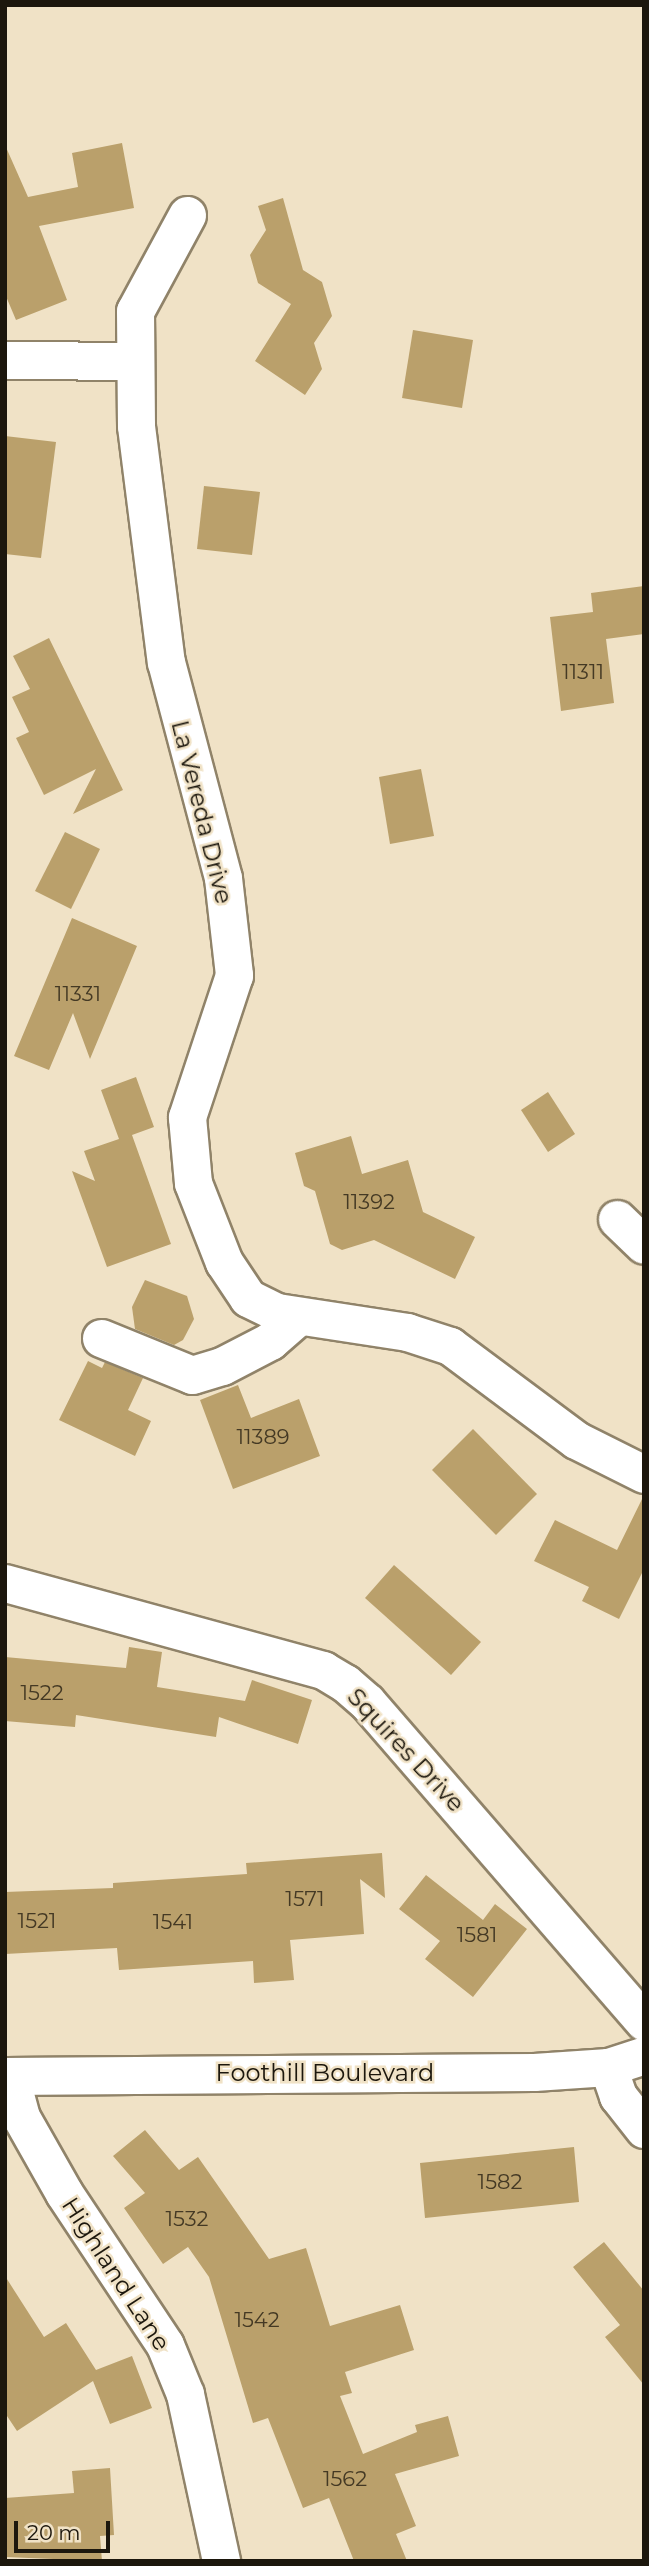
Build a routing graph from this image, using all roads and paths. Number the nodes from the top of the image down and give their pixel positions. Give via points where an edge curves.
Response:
1 (187, 215) dead end
2 (5, 360) edge
3 (135, 361) junction
4 (617, 1219) dead end
5 (644, 1245) edge
6 (299, 1316) junction
7 (101, 1338) dead end
8 (644, 1474) edge
9 (5, 1583) edge
10 (644, 2022) edge
11 (644, 2055) edge
12 (608, 2067) junction
13 (8, 2076) edge
14 (644, 2129) edge
15 (221, 2561) edge

1 - 3 street, La Vereda Drive via 135,311
2 - 3 street
3 - 6 street, La Vereda Drive via 136,426 166,662 223,878 234,975 187,1117 193,1183 224,1262 248,1298
4 - 5 street
6 - 7 street via 270,1341 222,1366 192,1375
6 - 8 street, La Vereda Drive via 407,1332 450,1346 576,1440
9 - 10 street, Squires Drive via 323,1670 345,1683 367,1702
11 - 12 street, Foothill Boulevard
12 - 13 street, Foothill Boulevard via 534,2072
12 - 14 street via 618,2096
13 - 15 street, Highland Lane via 21,2117 64,2193 165,2345 185,2394

